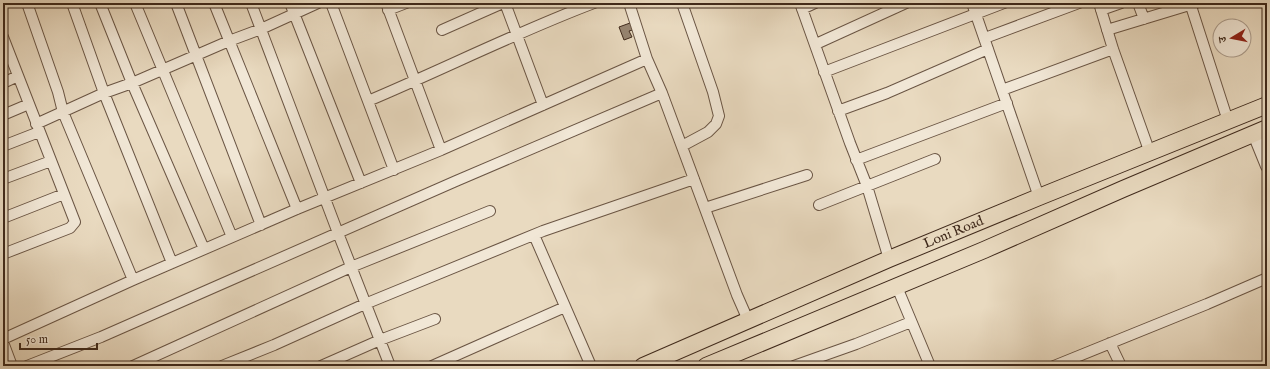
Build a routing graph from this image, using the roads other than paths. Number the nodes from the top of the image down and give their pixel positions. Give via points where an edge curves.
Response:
1 (27, 3) edge
2 (72, 3) edge
3 (100, 3) edge
4 (135, 3) edge
5 (176, 3) edge
6 (214, 3) edge
7 (251, 3) edge
8 (290, 3) edge
9 (318, 3) edge
10 (332, 3) edge
11 (406, 3) edge
12 (504, 3) edge
13 (594, 3) edge
14 (629, 3) edge
15 (682, 3) edge
16 (815, 3) edge
17 (906, 3) edge
18 (972, 3) edge
19 (1004, 3) edge
20 (1078, 3) edge
21 (1121, 3) edge
22 (1138, 3) edge
23 (1192, 4) edge
24 (801, 6) edge
25 (1100, 6) edge
26 (387, 7) edge
27 (294, 13) junction
28 (976, 13) junction
29 (1144, 19) junction
30 (261, 29) junction
31 (442, 30) dead end
32 (1107, 30) junction
33 (517, 34) junction
34 (3, 37) edge
35 (985, 38) junction
36 (229, 41) junction
37 (816, 44) junction
38 (988, 49) junction
39 (1113, 49) junction
40 (6, 54) edge
41 (196, 55) junction
42 (647, 59) junction
43 (163, 70) junction
44 (824, 72) junction
45 (18, 76) junction
46 (415, 81) junction
47 (3, 83) edge
48 (132, 83) junction
49 (1002, 90) junction
50 (104, 93) junction
51 (662, 93) junction
52 (368, 101) junction
53 (1007, 103) junction
54 (28, 104) junction
55 (544, 105) junction
56 (1267, 105) edge
57 (838, 111) junction
58 (64, 112) junction
59 (3, 115) edge
60 (1228, 121) junction
61 (38, 128) junction
62 (1260, 131) edge
63 (3, 146) edge
64 (682, 146) junction
65 (441, 150) junction
66 (1150, 153) junction
67 (935, 159) dead end
68 (856, 160) junction
69 (51, 161) junction
70 (1267, 166) edge
71 (394, 170) junction
72 (807, 175) dead end
73 (3, 179) edge
74 (694, 179) junction
75 (361, 184) junction
76 (866, 186) junction
77 (64, 194) junction
78 (1039, 197) junction
79 (324, 198) junction
80 (819, 205) dead end
81 (705, 208) junction
82 (296, 209) junction
83 (490, 211) dead end
84 (3, 218) edge
85 (261, 225) junction
86 (338, 233) junction
87 (534, 235) junction
88 (232, 237) junction
89 (204, 249) junction
90 (3, 254) edge
91 (889, 260) junction
92 (172, 263) junction
93 (351, 267) junction
94 (1267, 278) edge
95 (133, 280) junction
96 (896, 286) junction
97 (365, 304) junction
98 (565, 307) junction
99 (435, 319) dead end
100 (748, 320) junction
101 (911, 322) junction
102 (3, 339) edge
103 (380, 340) junction
104 (3, 342) edge
105 (1110, 343) junction
106 (723, 363) edge
107 (12, 366) edge
108 (27, 366) edge
109 (133, 366) edge
110 (222, 366) edge
111 (321, 366) edge
112 (390, 366) edge
113 (432, 366) edge
114 (591, 366) edge
115 (643, 366) edge
116 (706, 366) edge
117 (794, 366) edge
118 (930, 366) edge
119 (1054, 366) edge
120 (1121, 366) edge

1 - 58 street
2 - 50 street
3 - 48 street
4 - 43 street
5 - 41 street
6 - 36 street
7 - 30 street
8 - 27 street
9 - 27 street
10 - 52 street
11 - 26 street
12 - 31 street
12 - 33 street
13 - 33 street
14 - 42 street
15 - 64 street via 714,92 719,116 716,124 708,132
16 - 24 street
17 - 37 street
18 - 28 street
19 - 28 street
20 - 35 street
21 - 25 street
22 - 29 street
23 - 29 street
23 - 60 street
24 - 37 street
25 - 32 street
26 - 46 street
27 - 30 street
27 - 75 street
28 - 35 street
28 - 44 street
29 - 32 street
30 - 36 street
30 - 79 street
32 - 39 street
33 - 46 street
33 - 55 street
34 - 40 street
35 - 38 street
36 - 41 street
36 - 82 street
37 - 44 street
38 - 49 street
38 - 57 street via 887,93
39 - 49 street
39 - 66 street
40 - 45 street
41 - 43 street
41 - 85 street
42 - 51 street
42 - 55 street
43 - 48 street
43 - 88 street
44 - 57 street
45 - 47 street
45 - 54 street
46 - 52 street
46 - 65 street
48 - 50 street
48 - 89 street
49 - 53 street
50 - 58 street
50 - 92 street
51 - 64 street
51 - 86 street
52 - 71 street
53 - 68 street
53 - 78 street
54 - 59 street
54 - 61 street
55 - 65 street
56 - 60 highway, Loni Road
57 - 68 street
58 - 61 street
58 - 95 street
60 - 66 highway, Loni Road
61 - 63 street
61 - 69 street
62 - 70 street
62 - 96 highway, Loni Road
64 - 74 street
65 - 71 street
66 - 78 highway, Loni Road
67 - 76 street
68 - 76 street
69 - 73 street
69 - 77 street
71 - 75 street
72 - 81 street
74 - 81 street
74 - 87 street
75 - 79 street
76 - 80 street
76 - 91 street
77 - 84 street
77 - 90 street via 75,222 72,226
78 - 91 highway, Loni Road
79 - 82 street
79 - 86 street
81 - 100 street
82 - 85 street
83 - 93 street
85 - 88 street
86 - 93 street
86 - 108 street via 101,337
87 - 97 street
87 - 98 street
88 - 89 street
89 - 92 street
91 - 100 highway, Loni Road
92 - 95 street
93 - 97 street
93 - 109 street
94 - 105 street
95 - 102 street
96 - 101 street
96 - 106 highway, Loni Road
97 - 103 street
97 - 110 street
98 - 113 street
98 - 114 street
99 - 103 street
100 - 115 highway, Loni Road
101 - 117 street
101 - 118 street
103 - 111 street
103 - 112 street
104 - 107 street
105 - 119 street
105 - 120 street
106 - 116 highway, Loni Road

